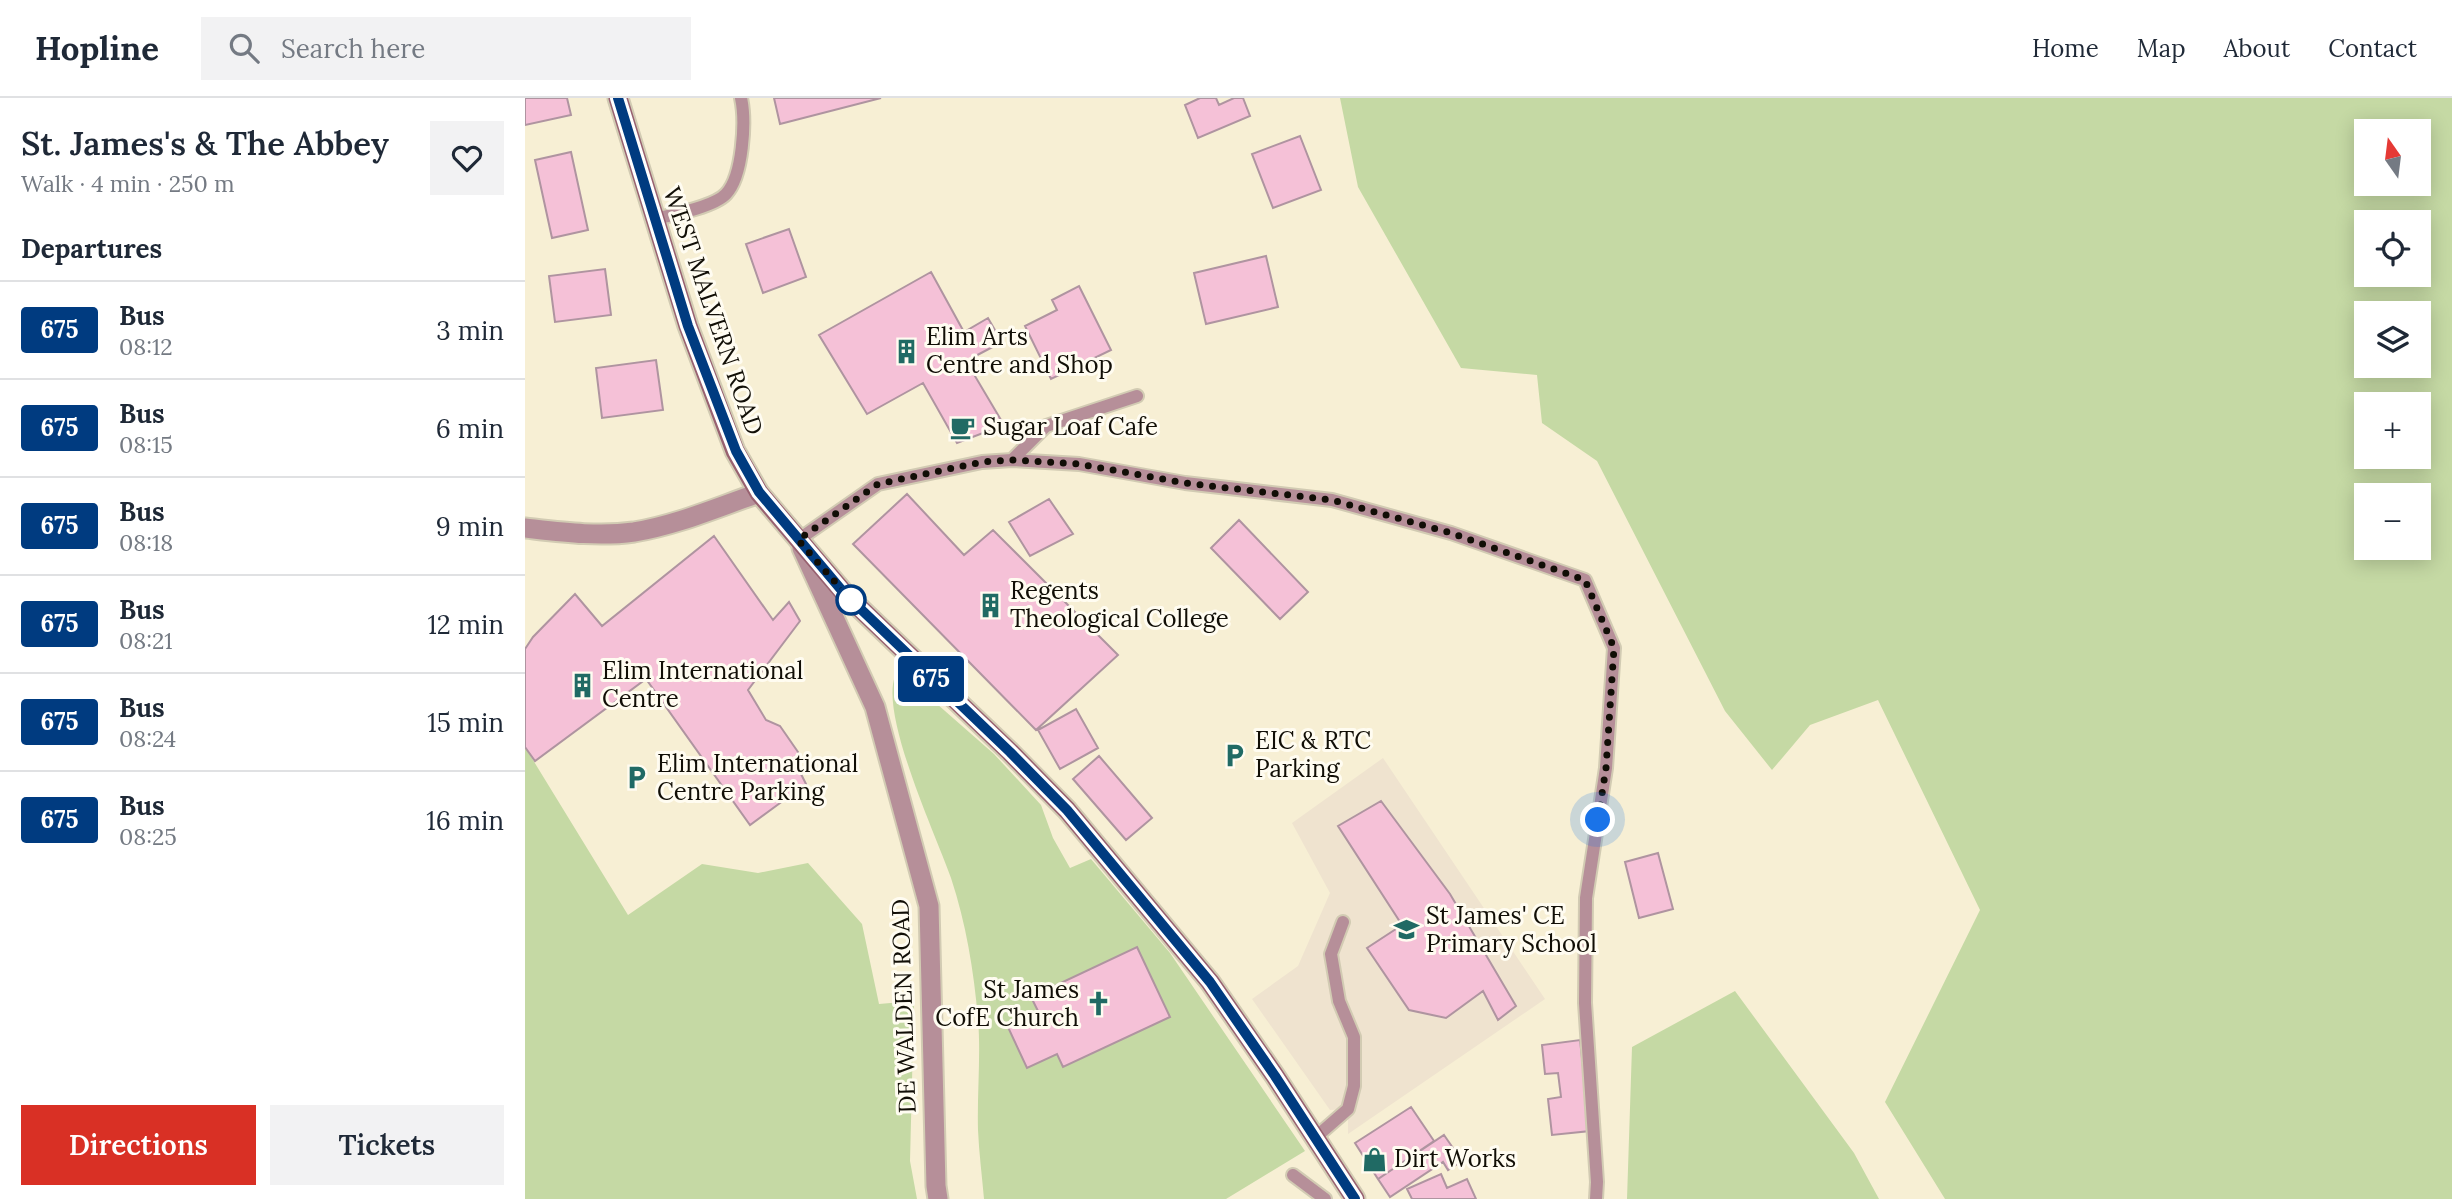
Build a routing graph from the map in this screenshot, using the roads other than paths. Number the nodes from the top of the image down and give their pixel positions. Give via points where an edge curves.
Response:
1 (618, 98) edge
2 (741, 98) edge
3 (654, 219) junction
4 (1137, 396) dead end
5 (1012, 460) junction
6 (759, 492) junction
7 (525, 528) edge
8 (798, 540) junction
9 (1343, 922) dead end
10 (1316, 1137) junction
11 (1293, 1175) dead end
12 (938, 1199) edge
13 (1325, 1199) edge
14 (1355, 1199) edge
15 (1596, 1199) edge

1 - 3 main road, WEST MALVERN ROAD
2 - 3 lane via 740,165 726,194 698,208
3 - 6 main road, WEST MALVERN ROAD via 731,438
4 - 5 lane via 1046,426
5 - 8 lane via 878,484
5 - 15 lane via 1079,464 1185,483 1332,500 1451,533 1585,580 1614,648 1606,768 1586,898 1585,1003
6 - 7 street via 678,522 633,532 587,534
6 - 8 main road, WEST MALVERN ROAD
8 - 10 main road, WEST MALVERN ROAD via 844,593 1067,810 1210,982
8 - 12 street, DE WALDEN ROAD via 876,707 929,906
9 - 10 lane via 1331,954 1339,1001 1354,1037 1354,1086 1348,1109
10 - 14 main road, WEST MALVERN ROAD
11 - 13 lane

